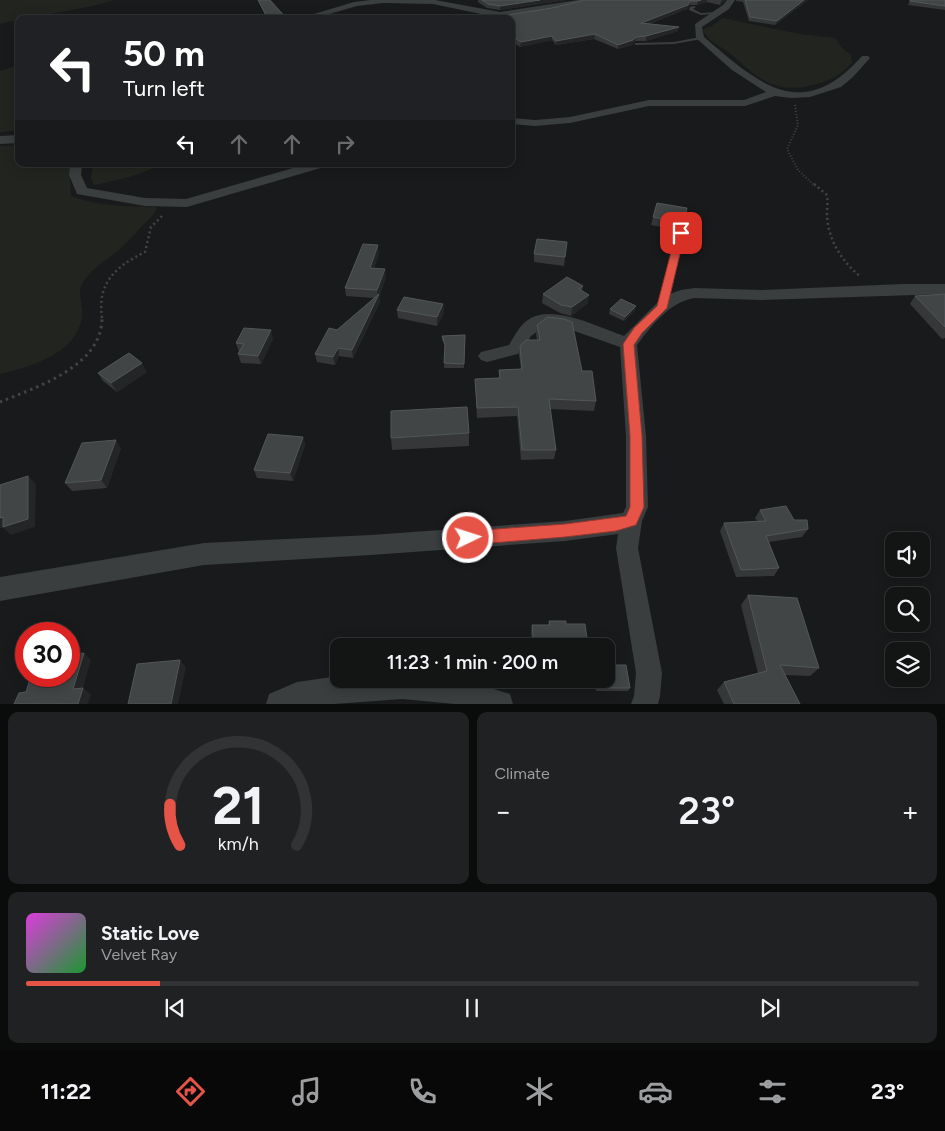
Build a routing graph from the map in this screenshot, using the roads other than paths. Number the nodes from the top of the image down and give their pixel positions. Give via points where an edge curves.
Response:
1 (590, 0) edge
2 (731, 0) edge
3 (694, 7) edge
4 (718, 13) junction
5 (316, 15) edge
6 (500, 15) edge
7 (500, 15) edge
8 (700, 38) junction
9 (636, 44) edge
10 (865, 58) dead end
11 (776, 92) junction
12 (515, 121) edge
13 (15, 139) edge
14 (0, 140) edge
15 (76, 167) edge
16 (310, 167) edge
17 (681, 233) dead end
18 (945, 290) edge
19 (662, 308) junction
20 (628, 344) junction
21 (487, 356) dead end
22 (631, 520) junction
23 (0, 589) edge
24 (279, 704) edge
25 (500, 704) edge
26 (644, 704) edge

1 - 6 street
2 - 4 street
3 - 4 lane via 691,10 701,14
4 - 8 street via 698,26
5 - 7 street via 383,1 433,2
8 - 9 lane via 674,43
8 - 11 street via 732,66
10 - 11 street via 833,87 792,95
11 - 12 street via 745,103 649,104 570,120
13 - 14 street
15 - 16 street via 75,175 82,191 145,202 187,203
17 - 19 lane
18 - 19 street via 770,295 694,293 675,298
19 - 20 street
20 - 21 street via 565,322 546,319 525,332 515,349
20 - 22 street via 636,436 637,507
22 - 23 street via 565,531 204,554
22 - 26 street via 627,548 649,673
24 - 25 street via 297,695 402,686 454,690

